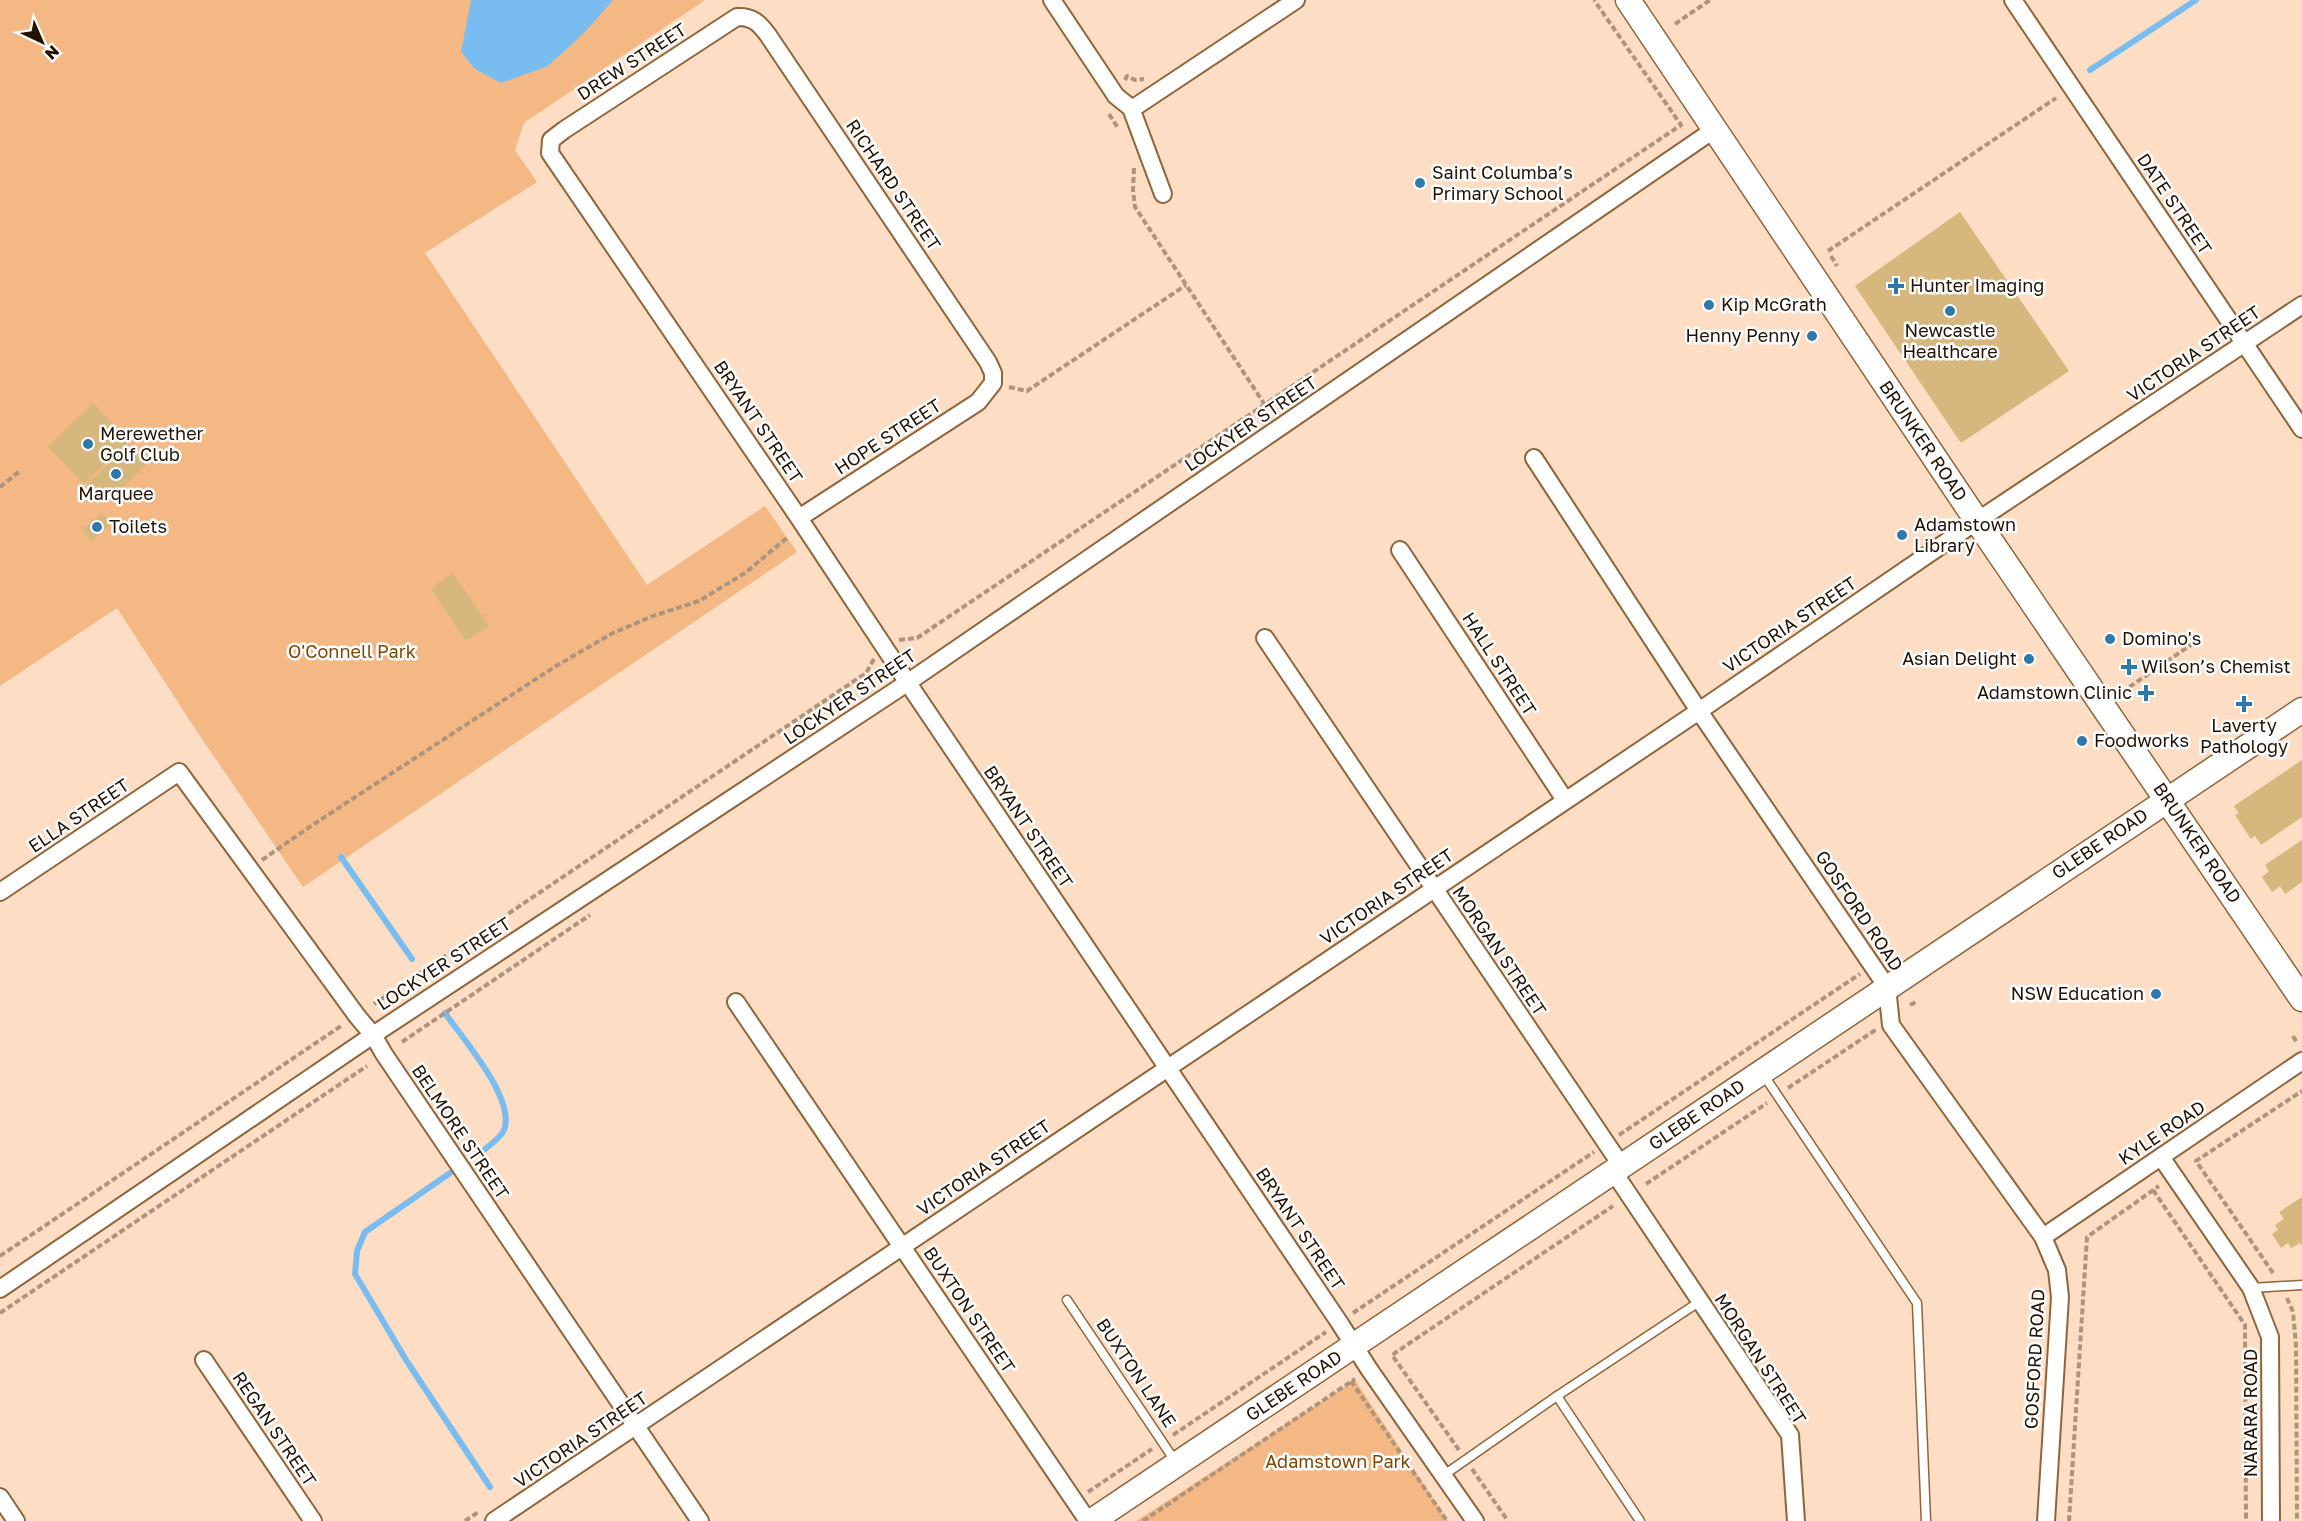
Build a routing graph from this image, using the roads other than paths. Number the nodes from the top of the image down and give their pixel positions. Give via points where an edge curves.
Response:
1 (1052, 0) edge
2 (1296, 0) edge
3 (1628, 0) edge
4 (2013, 0) edge
5 (747, 16) joint
6 (1131, 108) junction
7 (1715, 129) junction
8 (550, 153) joint
9 (1163, 194) dead end
10 (2302, 305) edge
11 (2245, 344) junction
12 (993, 384) joint
13 (2302, 429) edge
14 (1534, 458) dead end
15 (800, 518) junction
16 (1977, 521) junction
17 (1400, 550) dead end
18 (1265, 638) dead end
19 (907, 683) junction
20 (2302, 710) edge
21 (1699, 711) junction
22 (179, 772) joint
23 (2168, 799) junction
24 (1565, 800) junction
25 (1434, 890) junction
26 (0, 892) edge
27 (1887, 987) junction
28 (2302, 999) edge
29 (736, 1002) dead end
30 (372, 1035) junction
31 (2302, 1060) edge
32 (1167, 1068) junction
33 (1761, 1071) junction
34 (2161, 1157) junction
35 (1617, 1168) junction
36 (2043, 1237) junction
37 (903, 1247) junction
38 (2302, 1285) edge
39 (2251, 1288) junction
40 (0, 1289) edge
41 (1067, 1300) dead end
42 (1699, 1302) junction
43 (1354, 1346) junction
44 (204, 1360) dead end
45 (1557, 1396) junction
46 (635, 1427) junction
47 (1177, 1464) junction
48 (1444, 1475) junction
49 (0, 1497) edge
50 (16, 1521) edge
51 (313, 1521) edge
52 (494, 1521) edge
53 (700, 1521) edge
54 (1088, 1521) edge
55 (1092, 1521) edge
56 (1475, 1521) edge
57 (1640, 1521) edge
58 (1796, 1521) edge
59 (1926, 1521) edge
60 (2046, 1521) edge
61 (2271, 1521) edge

1 - 6 street via 1116,96
2 - 6 street
3 - 7 main road, BRUNKER ROAD
4 - 11 street, DATE STREET
5 - 8 street, DREW STREET via 729,21 564,130 551,140
5 - 12 street, RICHARD STREET via 768,34 982,352 993,373
6 - 9 street
7 - 16 main road, BRUNKER ROAD
7 - 19 street, LOCKYER STREET
8 - 15 street, BRYANT STREET
10 - 11 street, VICTORIA STREET
11 - 13 street, DATE STREET
11 - 16 street, VICTORIA STREET
12 - 15 street, HOPE STREET via 978,402
14 - 21 street, GOSFORD ROAD
15 - 19 street, BRYANT STREET
16 - 21 street, VICTORIA STREET
16 - 23 main road, BRUNKER ROAD
17 - 24 street, HALL STREET
18 - 25 street, MORGAN STREET
19 - 30 street, LOCKYER STREET
19 - 32 street, BRYANT STREET
20 - 23 main road, GLEBE ROAD
21 - 24 street, VICTORIA STREET
21 - 27 street, GOSFORD ROAD
22 - 26 street, ELLA STREET
22 - 30 street, BELMORE STREET
23 - 27 main road, GLEBE ROAD
23 - 28 main road, BRUNKER ROAD
24 - 25 street, VICTORIA STREET
25 - 32 street, VICTORIA STREET
25 - 35 street, MORGAN STREET
27 - 33 main road, GLEBE ROAD
27 - 36 street, GOSFORD ROAD via 1891,1024
29 - 37 street, BUXTON STREET
30 - 40 street, LOCKYER STREET
30 - 46 street, BELMORE STREET
31 - 34 street, KYLE ROAD
32 - 37 street, VICTORIA STREET
32 - 43 street, BRYANT STREET
33 - 35 main road, GLEBE ROAD
33 - 59 lane via 1917,1303
34 - 36 street, KYLE ROAD
34 - 39 street, NARARA ROAD
35 - 42 street, MORGAN STREET
35 - 43 main road, GLEBE ROAD
36 - 60 street, GOSFORD ROAD via 2057,1270 2060,1297
37 - 46 street, VICTORIA STREET
37 - 54 street, BUXTON STREET
38 - 39 lane
39 - 61 street, NARARA ROAD via 2270,1337
41 - 47 lane, BUXTON LANE
42 - 45 lane
42 - 58 street, MORGAN STREET via 1790,1435
43 - 47 main road, GLEBE ROAD
43 - 48 street, BRYANT STREET
44 - 51 street, REGAN STREET
45 - 48 lane
45 - 57 lane
46 - 52 street, VICTORIA STREET
46 - 53 street, BELMORE STREET
47 - 55 main road, GLEBE ROAD
48 - 56 street, BRYANT STREET
49 - 50 street

